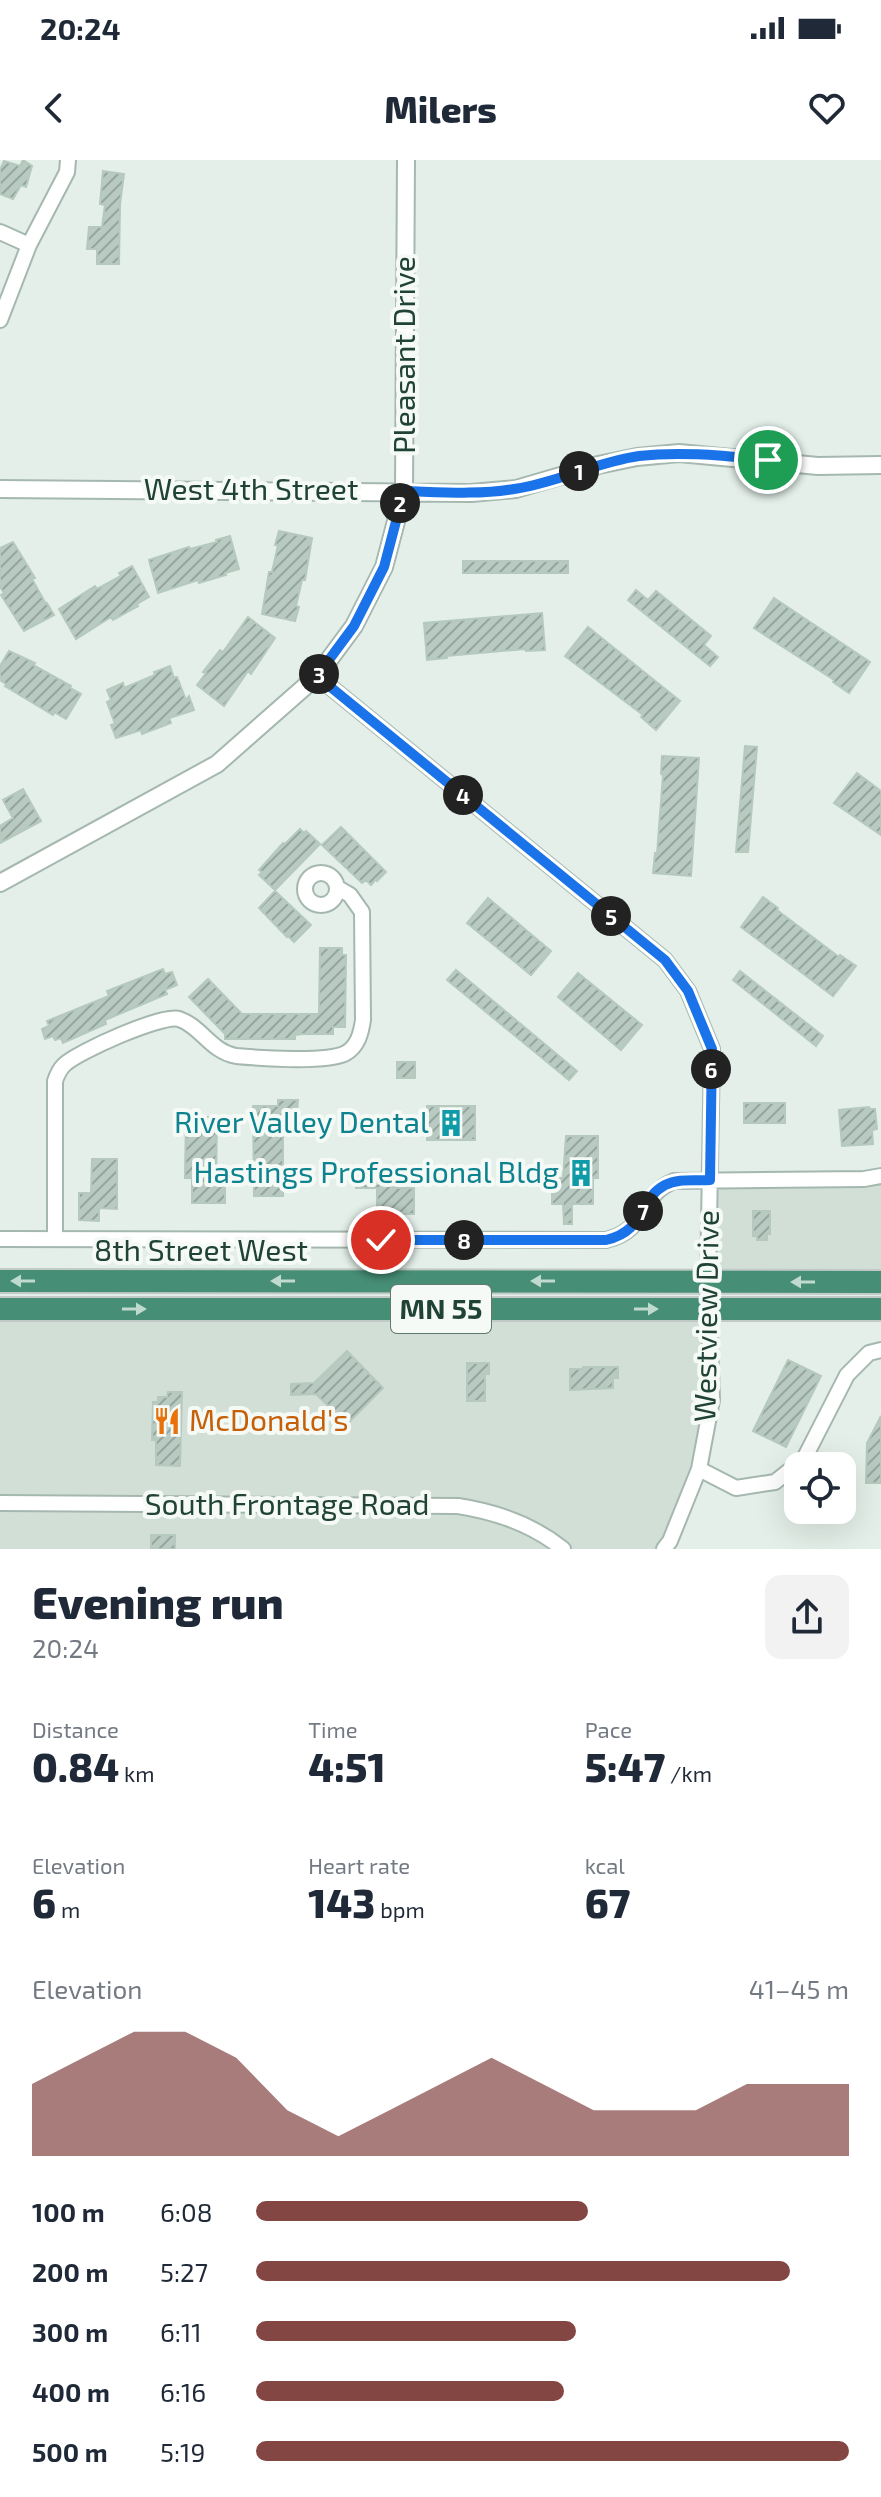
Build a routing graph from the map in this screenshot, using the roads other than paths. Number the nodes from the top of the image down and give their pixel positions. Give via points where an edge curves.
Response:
1 (68, 160) edge
2 (406, 160) edge
3 (0, 232) edge
4 (29, 245) junction
5 (0, 320) edge
6 (881, 465) edge
7 (0, 489) edge
8 (404, 491) junction
9 (317, 676) junction
10 (0, 883) edge
11 (338, 888) dead end
12 (881, 1176) edge
13 (710, 1180) junction
14 (0, 1239) edge
15 (55, 1239) junction
16 (0, 1281) edge
17 (708, 1282) junction
18 (881, 1282) edge
19 (0, 1309) edge
20 (708, 1309) junction
21 (881, 1309) edge
22 (881, 1350) edge
23 (699, 1469) junction
24 (0, 1503) edge
25 (563, 1549) edge
26 (664, 1549) edge

1 - 4 street via 67,172
2 - 8 street, Pleasant Drive
3 - 4 street
4 - 5 street
6 - 8 street, West 4th Street via 818,466 679,453 598,465 516,489
7 - 8 street, West 4th Street
8 - 9 street, Pleasant Drive via 384,567 354,626
9 - 10 street, Pleasant Drive via 217,764
9 - 13 street, Westview Drive via 665,960 688,991 712,1049
11 - 15 street via 362,912 363,1020 353,1047 333,1057 236,1056 221,1052 187,1023 171,1018 72,1059 55,1081
12 - 13 street
13 - 15 street via 663,1186 631,1229 606,1240
13 - 17 street, Westview Drive
14 - 15 street
17 -> 16 highway, 8th Street West / MN 55
18 -> 17 highway, 8th Street West / MN 55
17 - 20 street, Westview Drive
19 -> 20 highway, 8th Street West / MN 55
20 - 21 highway, 8th Street West / MN 55
20 - 23 street, Westview Drive via 712,1400
22 - 23 street via 869,1353 847,1375 804,1459 775,1482 736,1488
23 - 26 street, Westview Drive
24 - 25 street, South Frontage Road via 458,1506 524,1523

